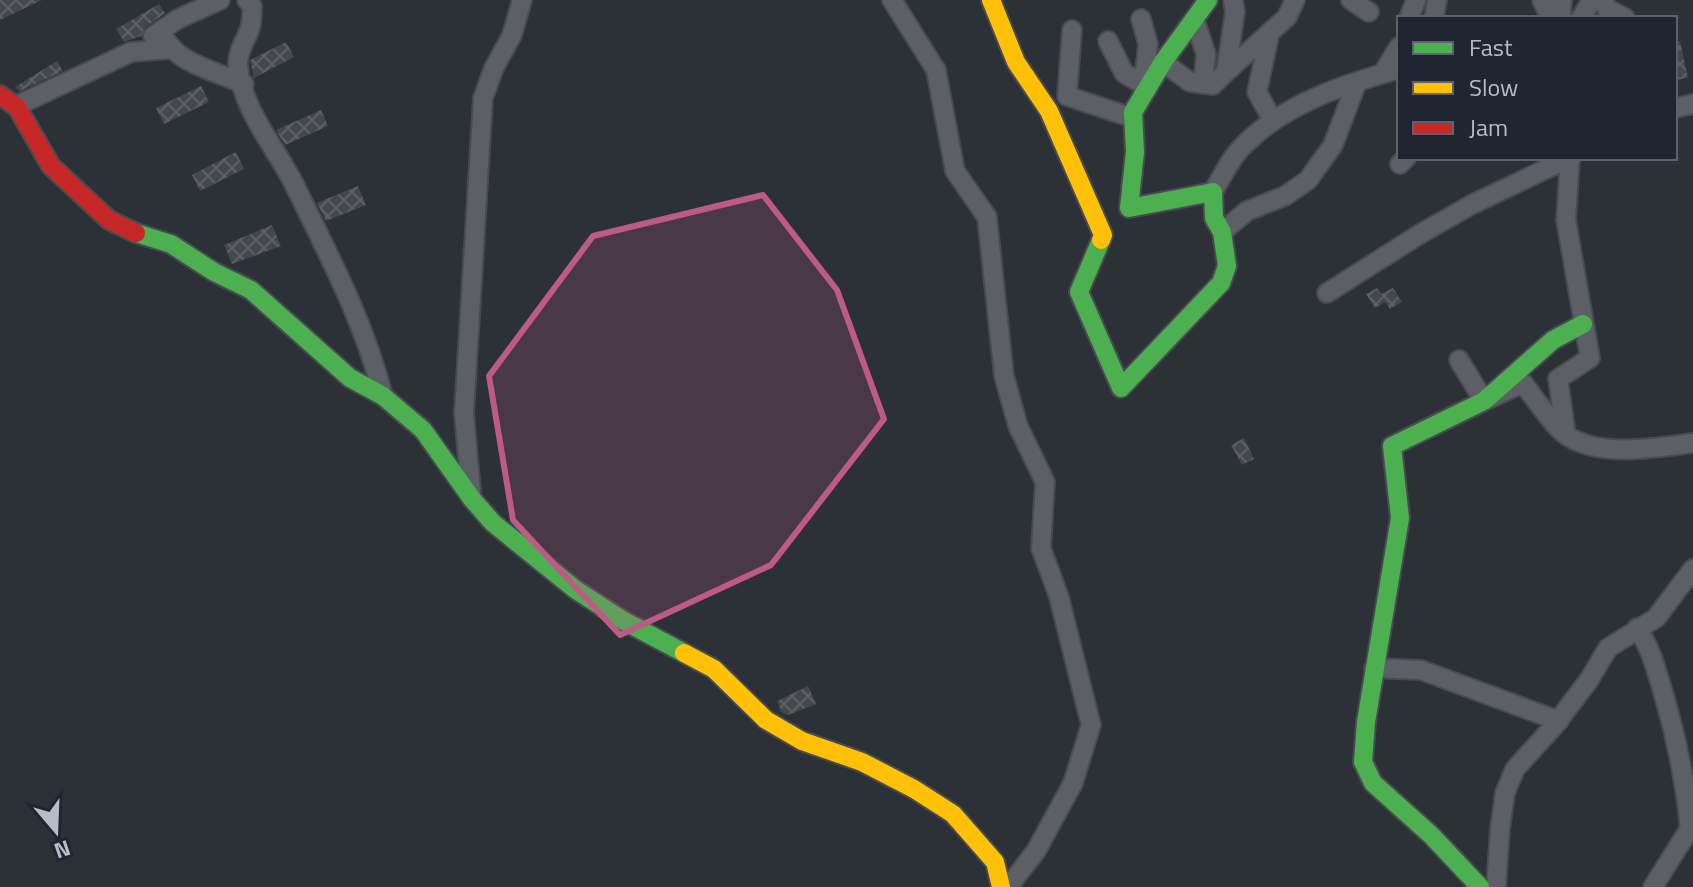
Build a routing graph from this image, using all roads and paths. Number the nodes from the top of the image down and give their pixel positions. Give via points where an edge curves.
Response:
1 (220, 0) edge
2 (247, 0) edge
3 (522, 0) edge
4 (892, 0) edge
5 (991, 0) edge
6 (1208, 0) edge
7 (1233, 0) edge
8 (1351, 0) edge
9 (1604, 0) edge
10 (1292, 2) edge
11 (1369, 12) dead end
12 (1621, 16) edge
13 (1141, 19) dead end
14 (1195, 21) junction
15 (162, 30) junction
16 (1072, 30) dead end
17 (1270, 32) junction
18 (1108, 41) dead end
19 (170, 49) junction
20 (131, 52) junction
21 (1163, 62) junction
22 (1229, 69) junction
23 (1391, 71) edge
24 (1357, 82) junction
25 (244, 84) junction
26 (1203, 84) junction
27 (1143, 91) junction
28 (1257, 92) junction
29 (0, 95) edge
30 (16, 106) junction
31 (1133, 118) junction
32 (1273, 121) junction
33 (1566, 160) edge
34 (1570, 160) edge
35 (1213, 192) junction
36 (1222, 232) junction
37 (1327, 293) dead end
38 (1583, 324) junction
39 (1459, 360) dead end
40 (383, 396) junction
41 (1484, 401) junction
42 (1566, 435) junction
43 (1693, 443) edge
44 (472, 499) junction
45 (1693, 569) edge
46 (1637, 628) junction
47 (1374, 668) junction
48 (1559, 721) junction
49 (1691, 826) edge
50 (1001, 887) edge
51 (1008, 887) edge
52 (1480, 887) edge
53 (1496, 887) edge
54 (1653, 887) edge

1 - 15 street
2 - 25 street via 252,6 251,26 238,66
3 - 44 street via 483,98 464,413
4 - 51 street via 936,70 955,171 987,217 1004,376 1018,426 1045,482 1041,548 1091,725 1073,783 1036,851
5 - 36 street via 1016,62 1049,111 1103,235 1079,292 1121,388 1221,283 1227,266
6 - 14 street
7 - 22 street
8 - 11 street
9 - 12 street via 1606,8
10 - 17 street via 1287,17
13 - 27 street via 1148,44
14 - 21 street
14 - 26 street via 1206,54
15 - 19 street
15 - 20 street
16 - 31 street via 1067,96
17 - 22 street
17 - 28 street
18 - 27 street via 1124,73
19 - 20 street
19 - 25 street
20 - 30 street
21 - 26 street via 1190,82
21 - 27 street
22 - 26 street via 1213,85
22 - 28 street
23 - 24 street
24 - 32 street
24 - 36 street via 1333,145 1308,180 1247,211
25 - 40 street via 252,111 294,183 360,320
27 - 31 street
28 - 32 street
29 - 30 street
30 - 40 street via 51,166 109,220 171,244 251,290 350,378
31 - 35 street via 1129,208
32 - 35 street via 1242,146
33 - 37 street via 1471,205
34 - 38 street via 1566,220
35 - 36 street via 1214,218
38 - 41 street via 1553,340
38 - 42 street via 1590,358 1558,379
39 - 41 street
40 - 44 street via 423,430
41 - 42 street via 1523,383
41 - 47 street via 1392,446 1400,518
42 - 43 street via 1603,450
44 - 50 street via 493,523 576,590 714,669 766,720 802,741 876,769 953,814 995,862
45 - 46 street via 1656,618
46 - 48 street via 1608,648
46 - 49 street via 1649,645 1676,735
47 - 48 street via 1421,670
47 - 52 street via 1363,762 1368,773
48 - 53 street via 1515,769 1505,793
49 - 54 street

